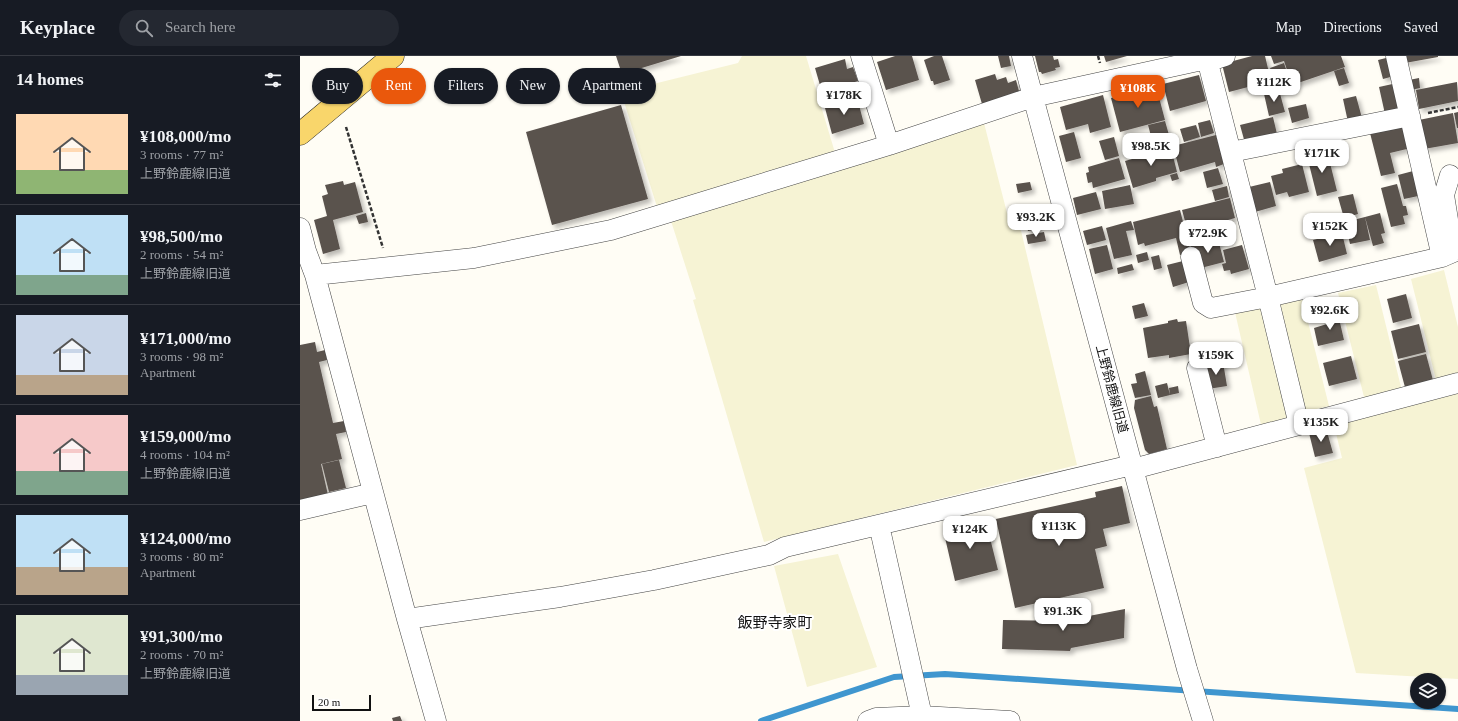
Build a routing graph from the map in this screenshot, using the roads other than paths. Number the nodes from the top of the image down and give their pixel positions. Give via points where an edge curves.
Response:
1 (393, 56) edge
2 (861, 56) edge
3 (1022, 56) edge
4 (1396, 56) edge
5 (1213, 57) edge
6 (1033, 97) junction
7 (1410, 116) junction
8 (300, 134) edge
9 (889, 145) junction
10 (1231, 152) junction
11 (1450, 175) dead end
12 (300, 228) edge
13 (1451, 252) edge
14 (1191, 257) dead end
15 (315, 275) junction
16 (1268, 297) junction
17 (1197, 368) dead end
18 (1458, 384) edge
19 (1299, 425) junction
20 (1217, 448) junction
21 (1133, 467) junction
22 (373, 493) junction
23 (300, 510) edge
24 (879, 524) junction
25 (407, 619) junction
26 (922, 716) junction
27 (1202, 719) edge
28 (436, 721) edge
29 (868, 721) edge
30 (1010, 721) edge

1 - 8 main road
2 - 9 street
3 - 6 street, 上野鈴鹿線旧道
4 - 7 street
5 - 6 street
5 - 10 street
6 - 9 street
6 - 21 street, 上野鈴鹿線旧道
7 - 10 street
7 - 13 street
9 - 15 street via 611,230 474,258
10 - 16 street
11 - 13 street via 1444,194
12 - 15 street
13 - 16 street
14 - 16 street via 1203,303 1211,308
15 - 22 street
16 - 19 street
17 - 20 street
18 - 19 street
19 - 20 street
20 - 21 street
21 - 24 street
21 - 27 street, 上野鈴鹿線旧道
22 - 23 street
22 - 25 street
24 - 25 street via 785,547 769,555 654,580 560,597
24 - 26 street
25 - 28 street
26 - 29 street via 876,718
26 - 30 street

